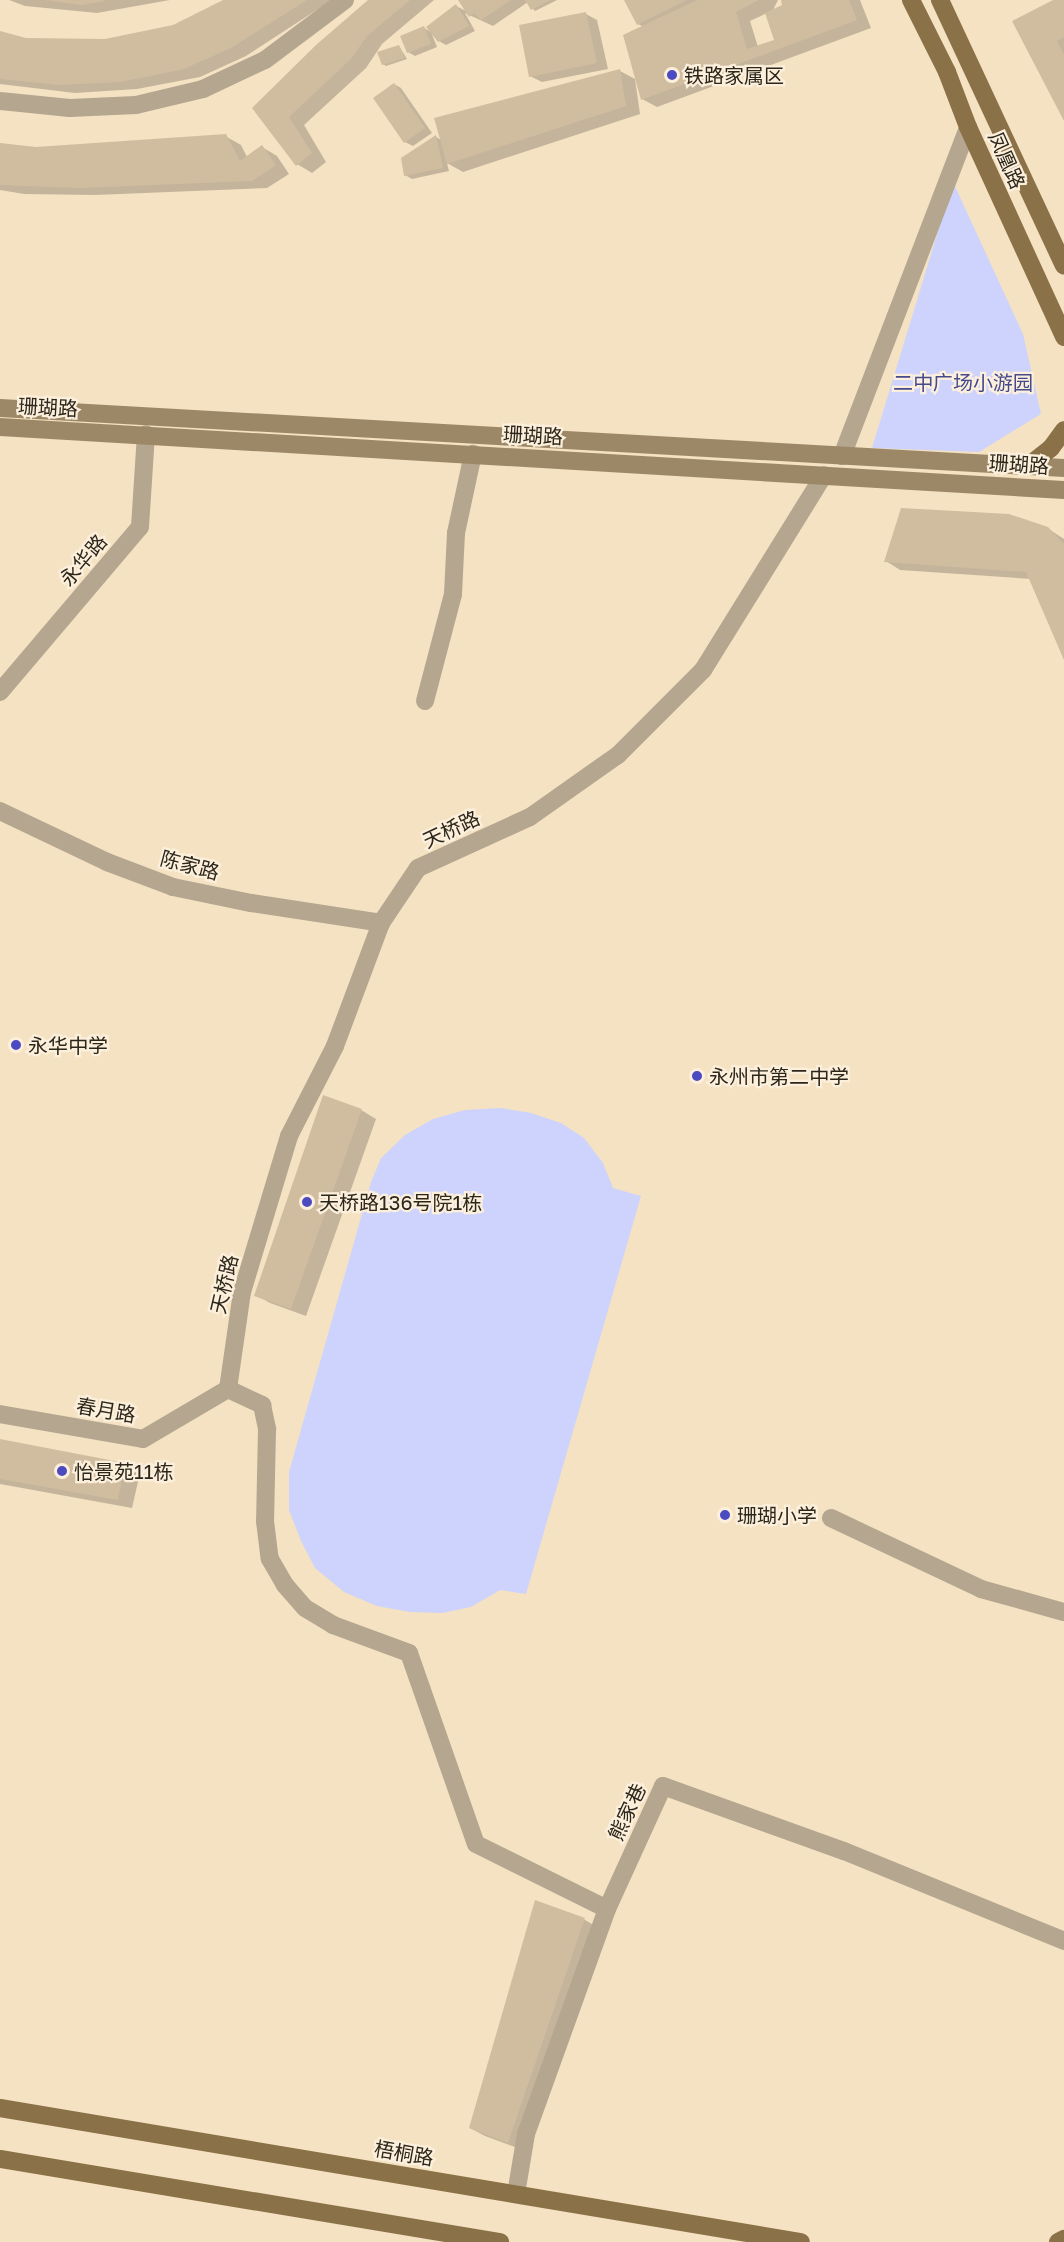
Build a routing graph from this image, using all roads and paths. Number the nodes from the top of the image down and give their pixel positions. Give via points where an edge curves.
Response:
1 (345, 0) edge
2 (911, 0) edge
3 (940, 0) edge
4 (0, 101) edge
5 (968, 127) junction
6 (1064, 267) edge
7 (1064, 272) edge
8 (1039, 284) junction
9 (1064, 337) edge
10 (0, 408) edge
11 (0, 427) edge
12 (1064, 430) edge
13 (146, 434) junction
14 (473, 454) junction
15 (842, 456) junction
16 (1028, 466) junction
17 (1064, 468) edge
18 (824, 475) junction
19 (1064, 490) edge
20 (0, 692) edge
21 (424, 701) dead end
22 (0, 811) edge
23 (381, 922) junction
24 (228, 1389) junction
25 (0, 1414) edge
26 (831, 1518) dead end
27 (1064, 1612) edge
28 (607, 1909) junction
29 (1064, 1941) edge
30 (0, 2108) edge
31 (0, 2158) edge
32 (516, 2194) junction
33 (1064, 2239) edge
34 (501, 2242) edge
35 (801, 2242) edge
36 (1058, 2242) edge

1 - 4 street via 265,60 203,89 136,105 70,108
2 - 5 main road, 凤凰路 via 947,72
3 - 6 main road, 凤凰路
5 - 8 main road, 凤凰路
5 - 15 street
7 - 8 main road
8 - 9 main road, 凤凰路
10 - 15 main road, 珊瑚路
11 - 13 main road, 珊瑚路
12 - 16 main road via 1051,448
13 - 14 main road, 珊瑚路
13 - 20 street, 永华路 via 140,527
14 - 18 main road, 珊瑚路
14 - 21 street via 456,533 453,594
15 - 16 main road, 珊瑚路
16 - 17 main road, 珊瑚路
18 - 19 main road, 珊瑚路
18 - 23 street, 天桥路 via 703,670 618,755 530,817 418,868
22 - 23 street, 陈家路 via 107,862 173,887
23 - 24 street, 天桥路 via 335,1046 289,1136 242,1292
24 - 25 street, 春月路 via 143,1439
24 - 28 street via 262,1405 267,1429 265,1521 270,1559 285,1585 305,1608 333,1625 409,1653 476,1844
26 - 27 street via 981,1589
28 - 29 street, 熊家巷 via 663,1786 844,1851
28 - 32 street, 熊家巷 via 526,2134
30 - 32 main road, 梧桐路
31 - 34 main road
32 - 35 main road, 梧桐路
33 - 36 main road

